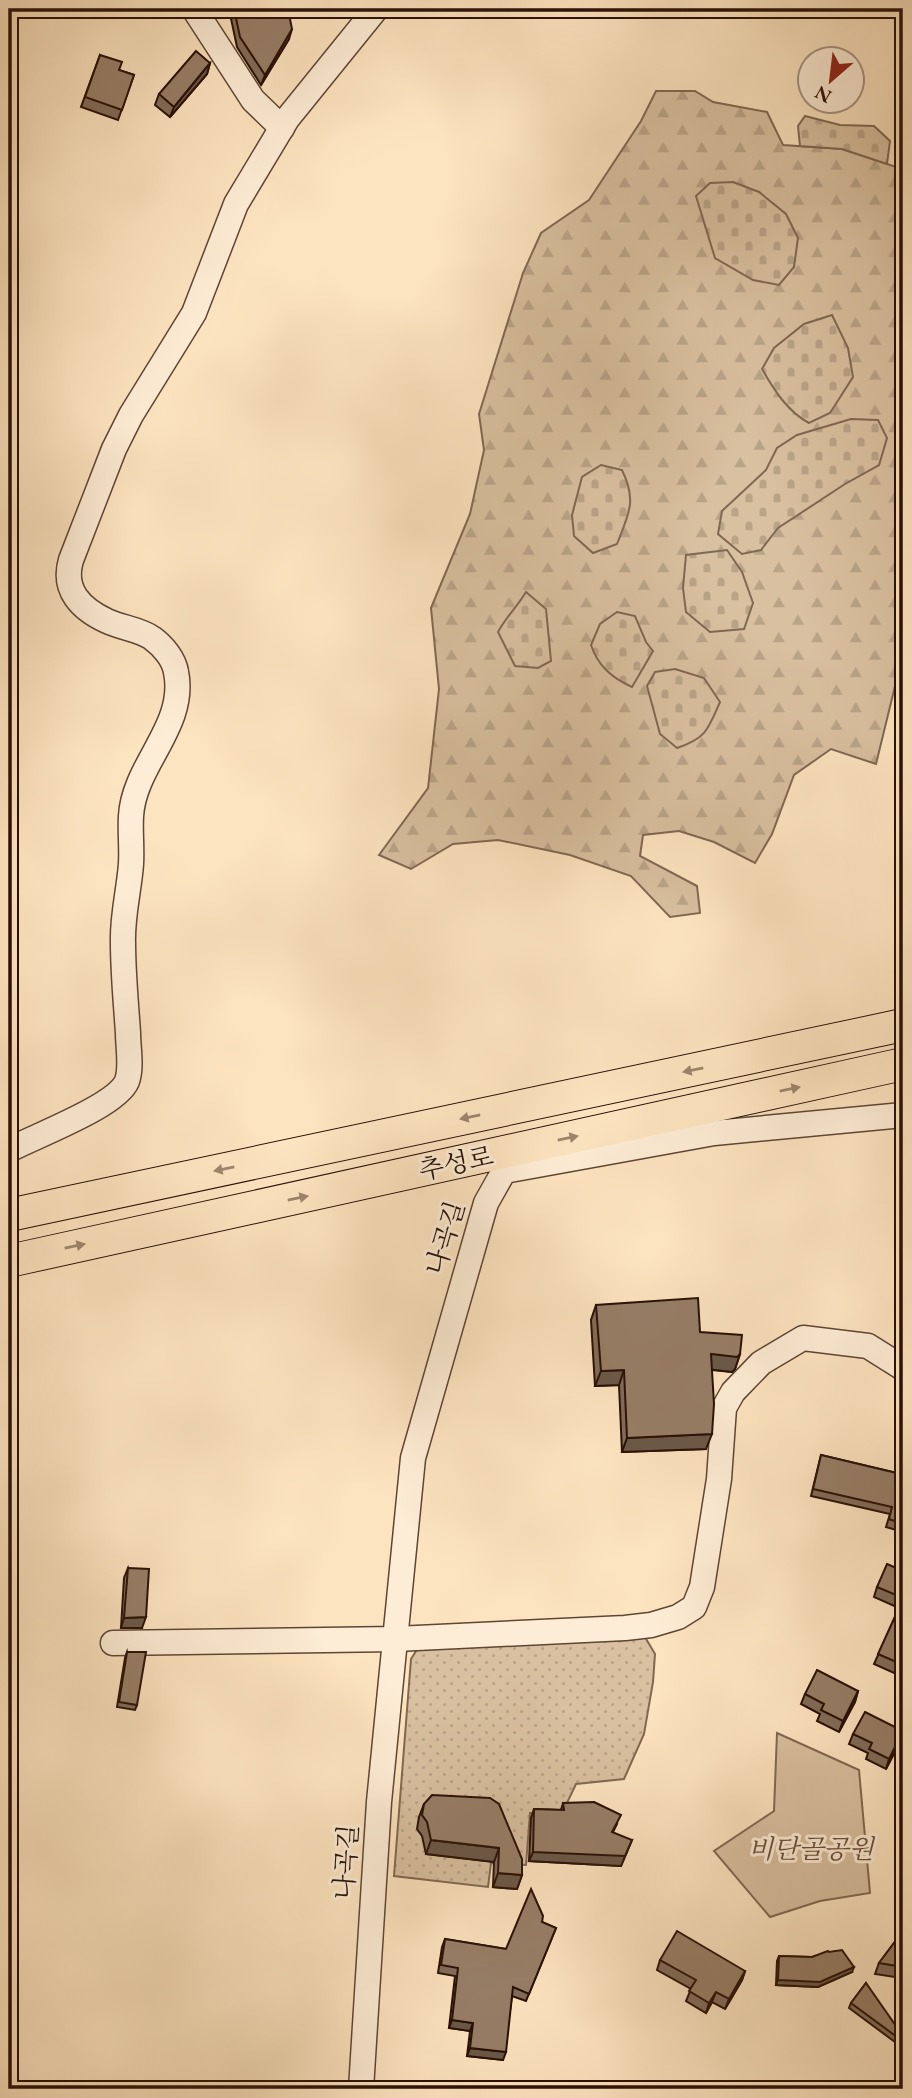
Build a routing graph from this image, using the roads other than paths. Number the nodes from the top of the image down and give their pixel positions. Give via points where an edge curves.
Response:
1 (194, 9) edge
2 (376, 9) edge
3 (282, 128) junction
4 (903, 1026) edge
5 (903, 1064) edge
6 (903, 1115) edge
7 (9, 1150) edge
8 (9, 1215) edge
9 (9, 1261) edge
10 (903, 1368) edge
11 (396, 1639) junction
12 (113, 1643) dead end
13 (360, 2089) edge

1 - 3 street via 253,100
2 - 3 street
3 - 7 street via 236,204 194,313 120,438 67,573 77,600 107,621 154,639 176,672 176,707 139,784 131,815 123,939 127,1081 102,1104
4 -> 8 main road, 추성로
9 -> 5 main road, 추성로
6 - 11 street, 나곡길 via 714,1133 504,1171 486,1203 413,1458
10 - 11 street via 868,1346 803,1338 761,1363 733,1392 724,1408 719,1479 702,1587 694,1607 678,1617 625,1628
11 - 12 street
11 - 13 street, 나곡길 via 379,1802

